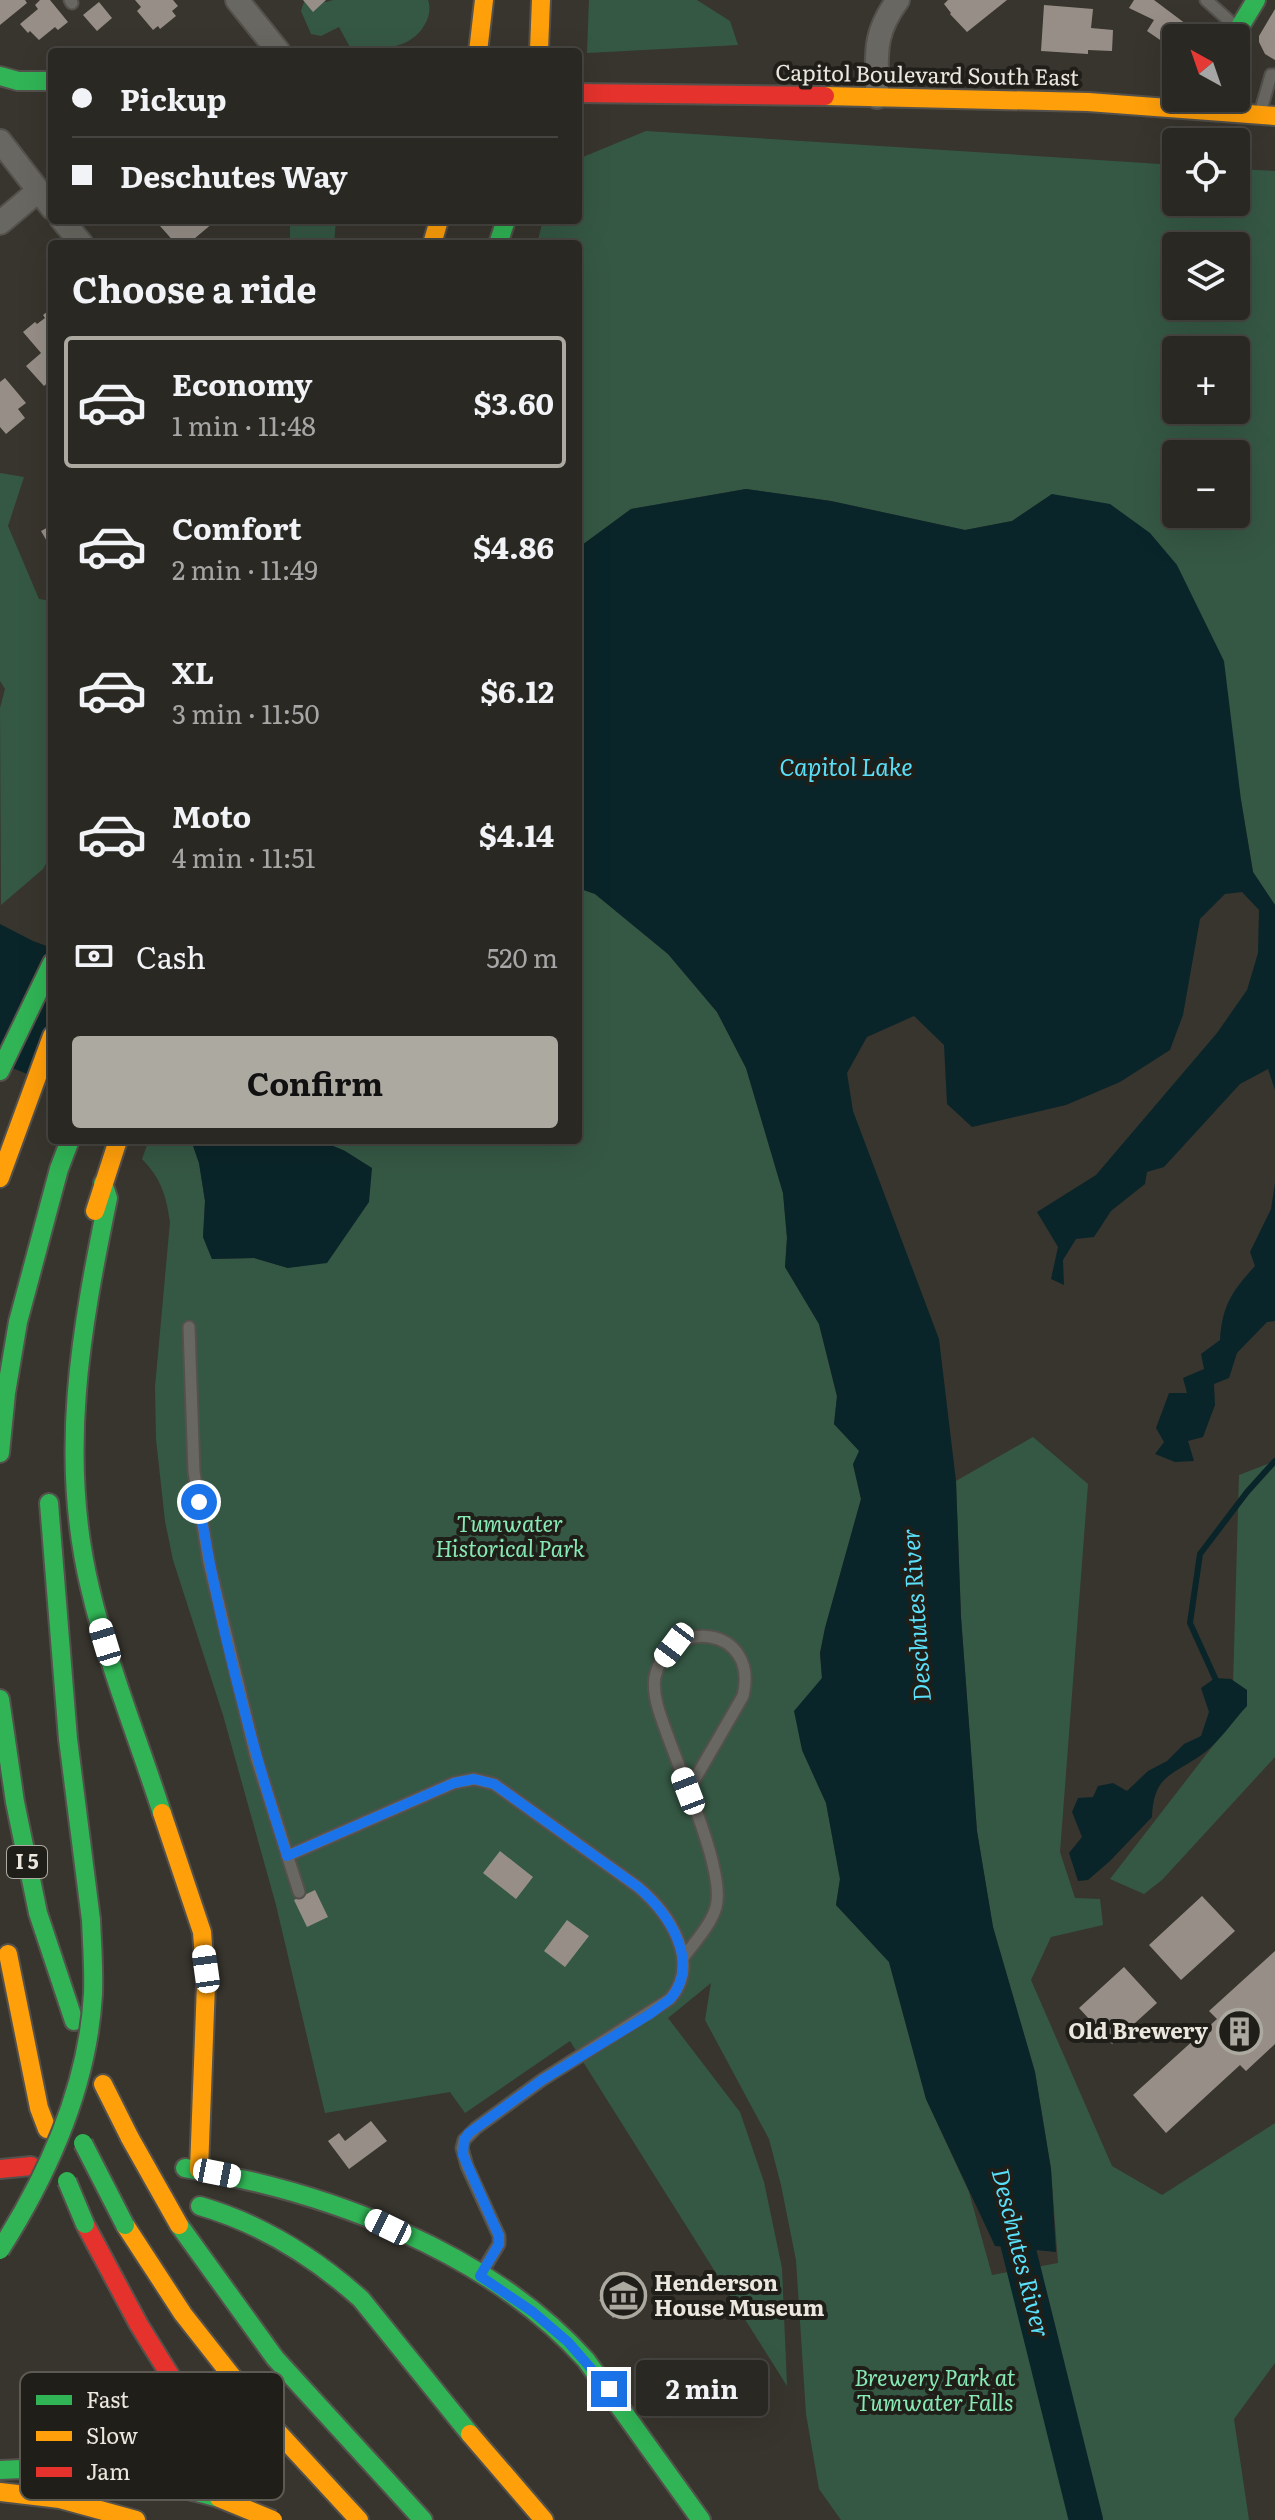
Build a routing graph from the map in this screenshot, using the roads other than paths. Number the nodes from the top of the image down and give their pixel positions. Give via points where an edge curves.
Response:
1 (237, 0) edge
2 (484, 0) edge
3 (541, 0) edge
4 (898, 0) edge
5 (1206, 0) edge
6 (1256, 0) edge
7 (1228, 24) edge
8 (1241, 24) edge
9 (276, 48) edge
10 (478, 48) edge
11 (539, 48) edge
12 (1275, 75) edge
13 (0, 76) edge
14 (48, 81) edge
15 (582, 93) edge
16 (877, 97) junction
17 (1162, 104) edge
18 (1267, 115) edge
19 (0, 141) edge
20 (45, 200) edge
21 (0, 223) edge
22 (65, 224) edge
23 (79, 240) edge
24 (48, 971) edge
25 (48, 1047) edge
26 (0, 1071) edge
27 (68, 1144) edge
28 (117, 1144) edge
29 (0, 1178) edge
30 (103, 1183) junction
31 (189, 1327) dead end
32 (64, 1340) dead end
33 (0, 1453) edge
34 (48, 1488) dead end
35 (0, 1699) edge
36 (688, 1791) junction
37 (287, 1856) junction
38 (299, 1892) dead end
39 (683, 1958) junction
40 (74, 2021) dead end
41 (56, 2084) dead end
42 (103, 2084) dead end
43 (47, 2129) dead end
44 (83, 2143) dead end
45 (31, 2166) dead end
46 (0, 2169) edge
47 (67, 2181) dead end
48 (200, 2206) dead end
49 (0, 2250) edge
50 (480, 2276) junction
51 (166, 2372) edge
52 (229, 2372) edge
53 (284, 2439) edge
54 (483, 2450) junction
55 (20, 2469) edge
56 (0, 2470) edge
57 (0, 2492) edge
58 (20, 2494) edge
59 (64, 2500) edge
60 (224, 2500) edge
61 (136, 2520) edge
62 (273, 2520) edge
63 (359, 2520) edge
64 (423, 2520) edge
65 (536, 2520) edge
66 (544, 2520) edge
67 (701, 2520) edge

1 - 9 street
2 - 10 main road
3 - 11 main road
4 - 16 street via 884,19 877,47
5 - 7 lane
6 - 8 main road
12 - 18 lane
13 - 14 main road
15 - 16 main road, Capitol Boulevard South East
16 - 17 main road, Capitol Boulevard South East
19 - 20 street
20 - 21 street
22 - 23 street
24 - 26 main road
25 - 29 main road
27 - 33 main road via 18,1322
28 - 30 main road
30 - 32 main road
30 - 50 main road via 108,1198 86,1304 76,1398 79,1538 90,1593 202,1932 206,1969 192,2169 293,2191 363,2214
31 - 37 lane via 194,1472 209,1563 256,1757
34 - 49 main road, bridge via 68,1739 91,1920 92,2006 81,2072 64,2127 43,2178
35 - 40 main road, I 5 via 38,1913
36 - 36 lane via 657,1705 655,1679 674,1645 710,1636 738,1652 746,1681 743,1696
36 - 39 lane via 719,1890 715,1910
37 - 38 lane
37 - 39 lane via 454,1783 474,1779 494,1784 638,1887 663,1914
39 - 50 lane via 683,1978 670,1999 542,2080 464,2140 467,2166 499,2236
41 - 43 main road via 6,1948
42 - 64 main road, bridge via 179,2225 275,2358
44 - 52 main road, bridge via 125,2225
45 - 46 main road
47 - 51 main road, bridge via 114,2283
48 - 54 main road via 290,2243 342,2281
50 - 67 main road via 568,2342 609,2389
53 - 63 main road, bridge
54 - 65 main road
54 - 66 main road
55 - 56 main road, bridge
57 - 58 main road
59 - 61 main road
60 - 62 main road, bridge

